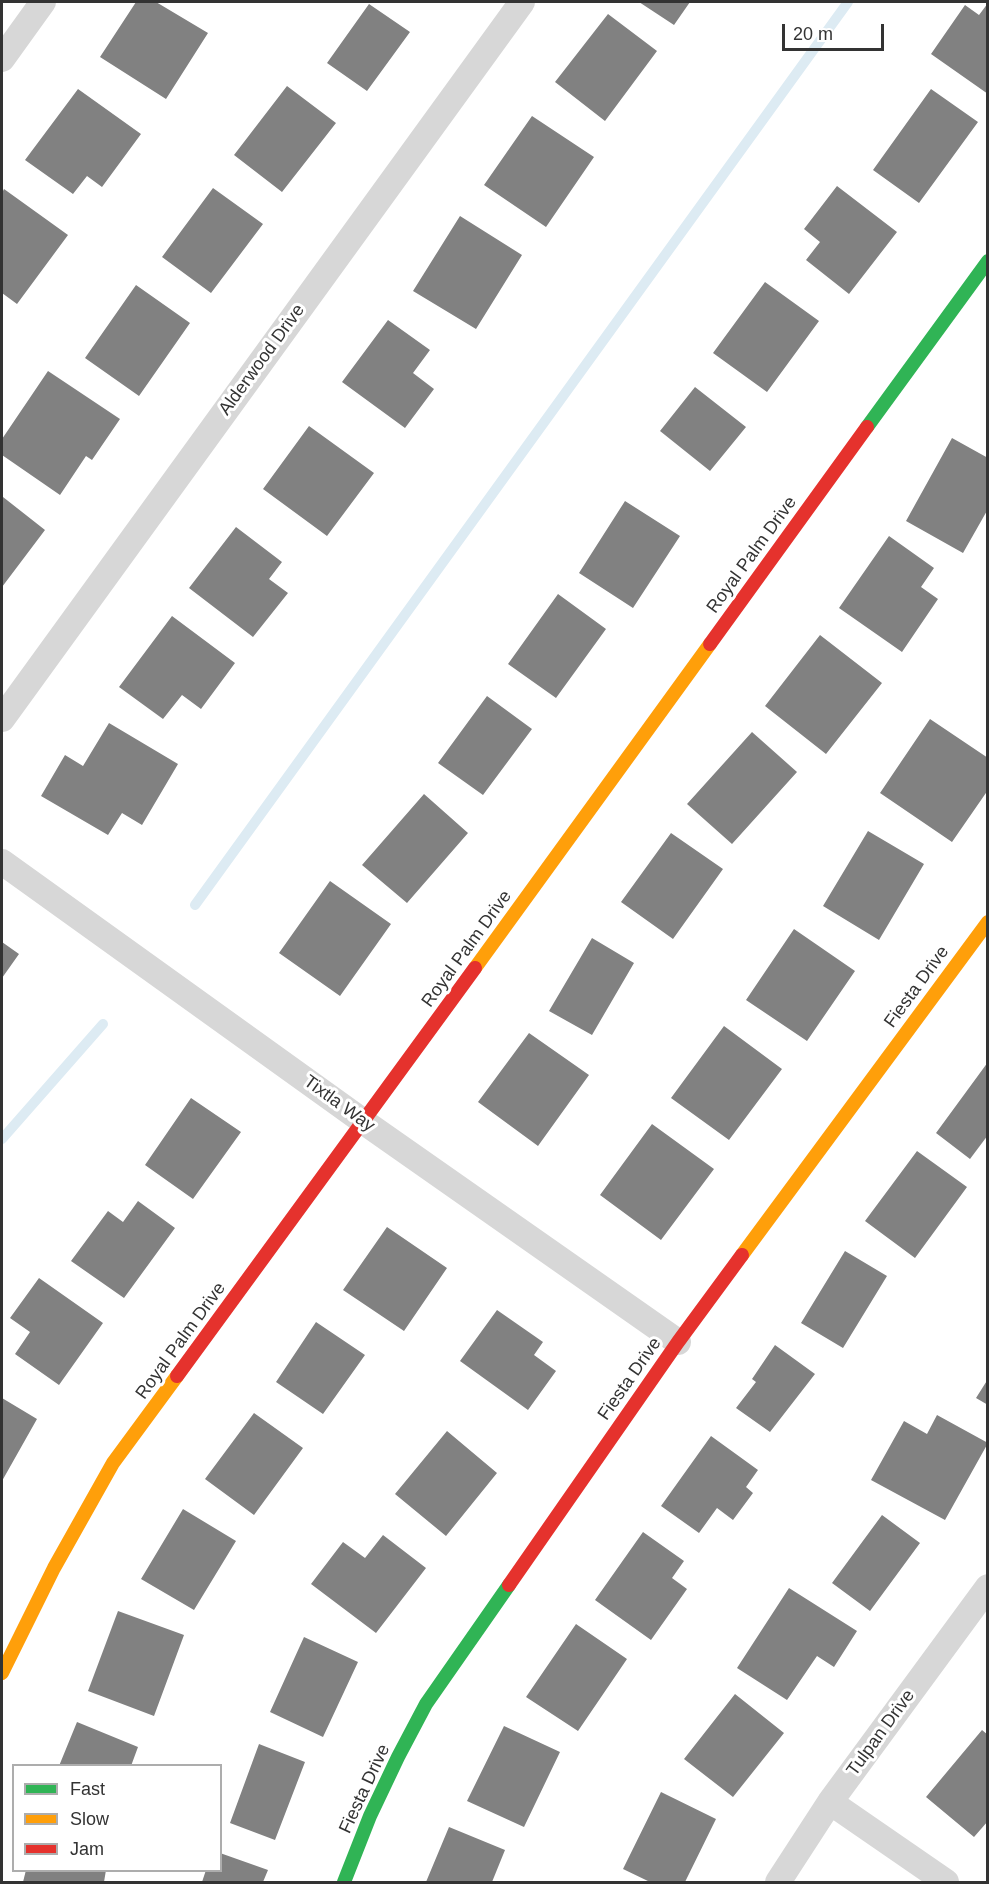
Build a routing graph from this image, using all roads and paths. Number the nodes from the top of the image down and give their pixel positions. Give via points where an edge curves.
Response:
1 (43, 2) edge
2 (522, 2) edge
3 (2, 59) edge
4 (987, 261) edge
5 (2, 719) edge
6 (2, 862) edge
7 (987, 922) edge
8 (364, 1122) junction
9 (678, 1342) junction
10 (987, 1587) edge
11 (2, 1673) edge
12 (830, 1802) junction
13 (344, 1882) edge
14 (778, 1882) edge
15 (946, 1882) edge

1 - 3 street
2 - 5 street, Alderwood Drive
4 - 8 street, Royal Palm Drive
6 - 8 street, Tixtla Way
7 - 9 street, Fiesta Drive
8 - 9 street, Tixtla Way
8 - 11 street, Royal Palm Drive via 113,1463 54,1568
9 - 13 street, Fiesta Drive via 426,1704 370,1816
10 - 12 street, Tulpan Drive
12 - 14 street, Tulpan Drive
12 - 15 street

